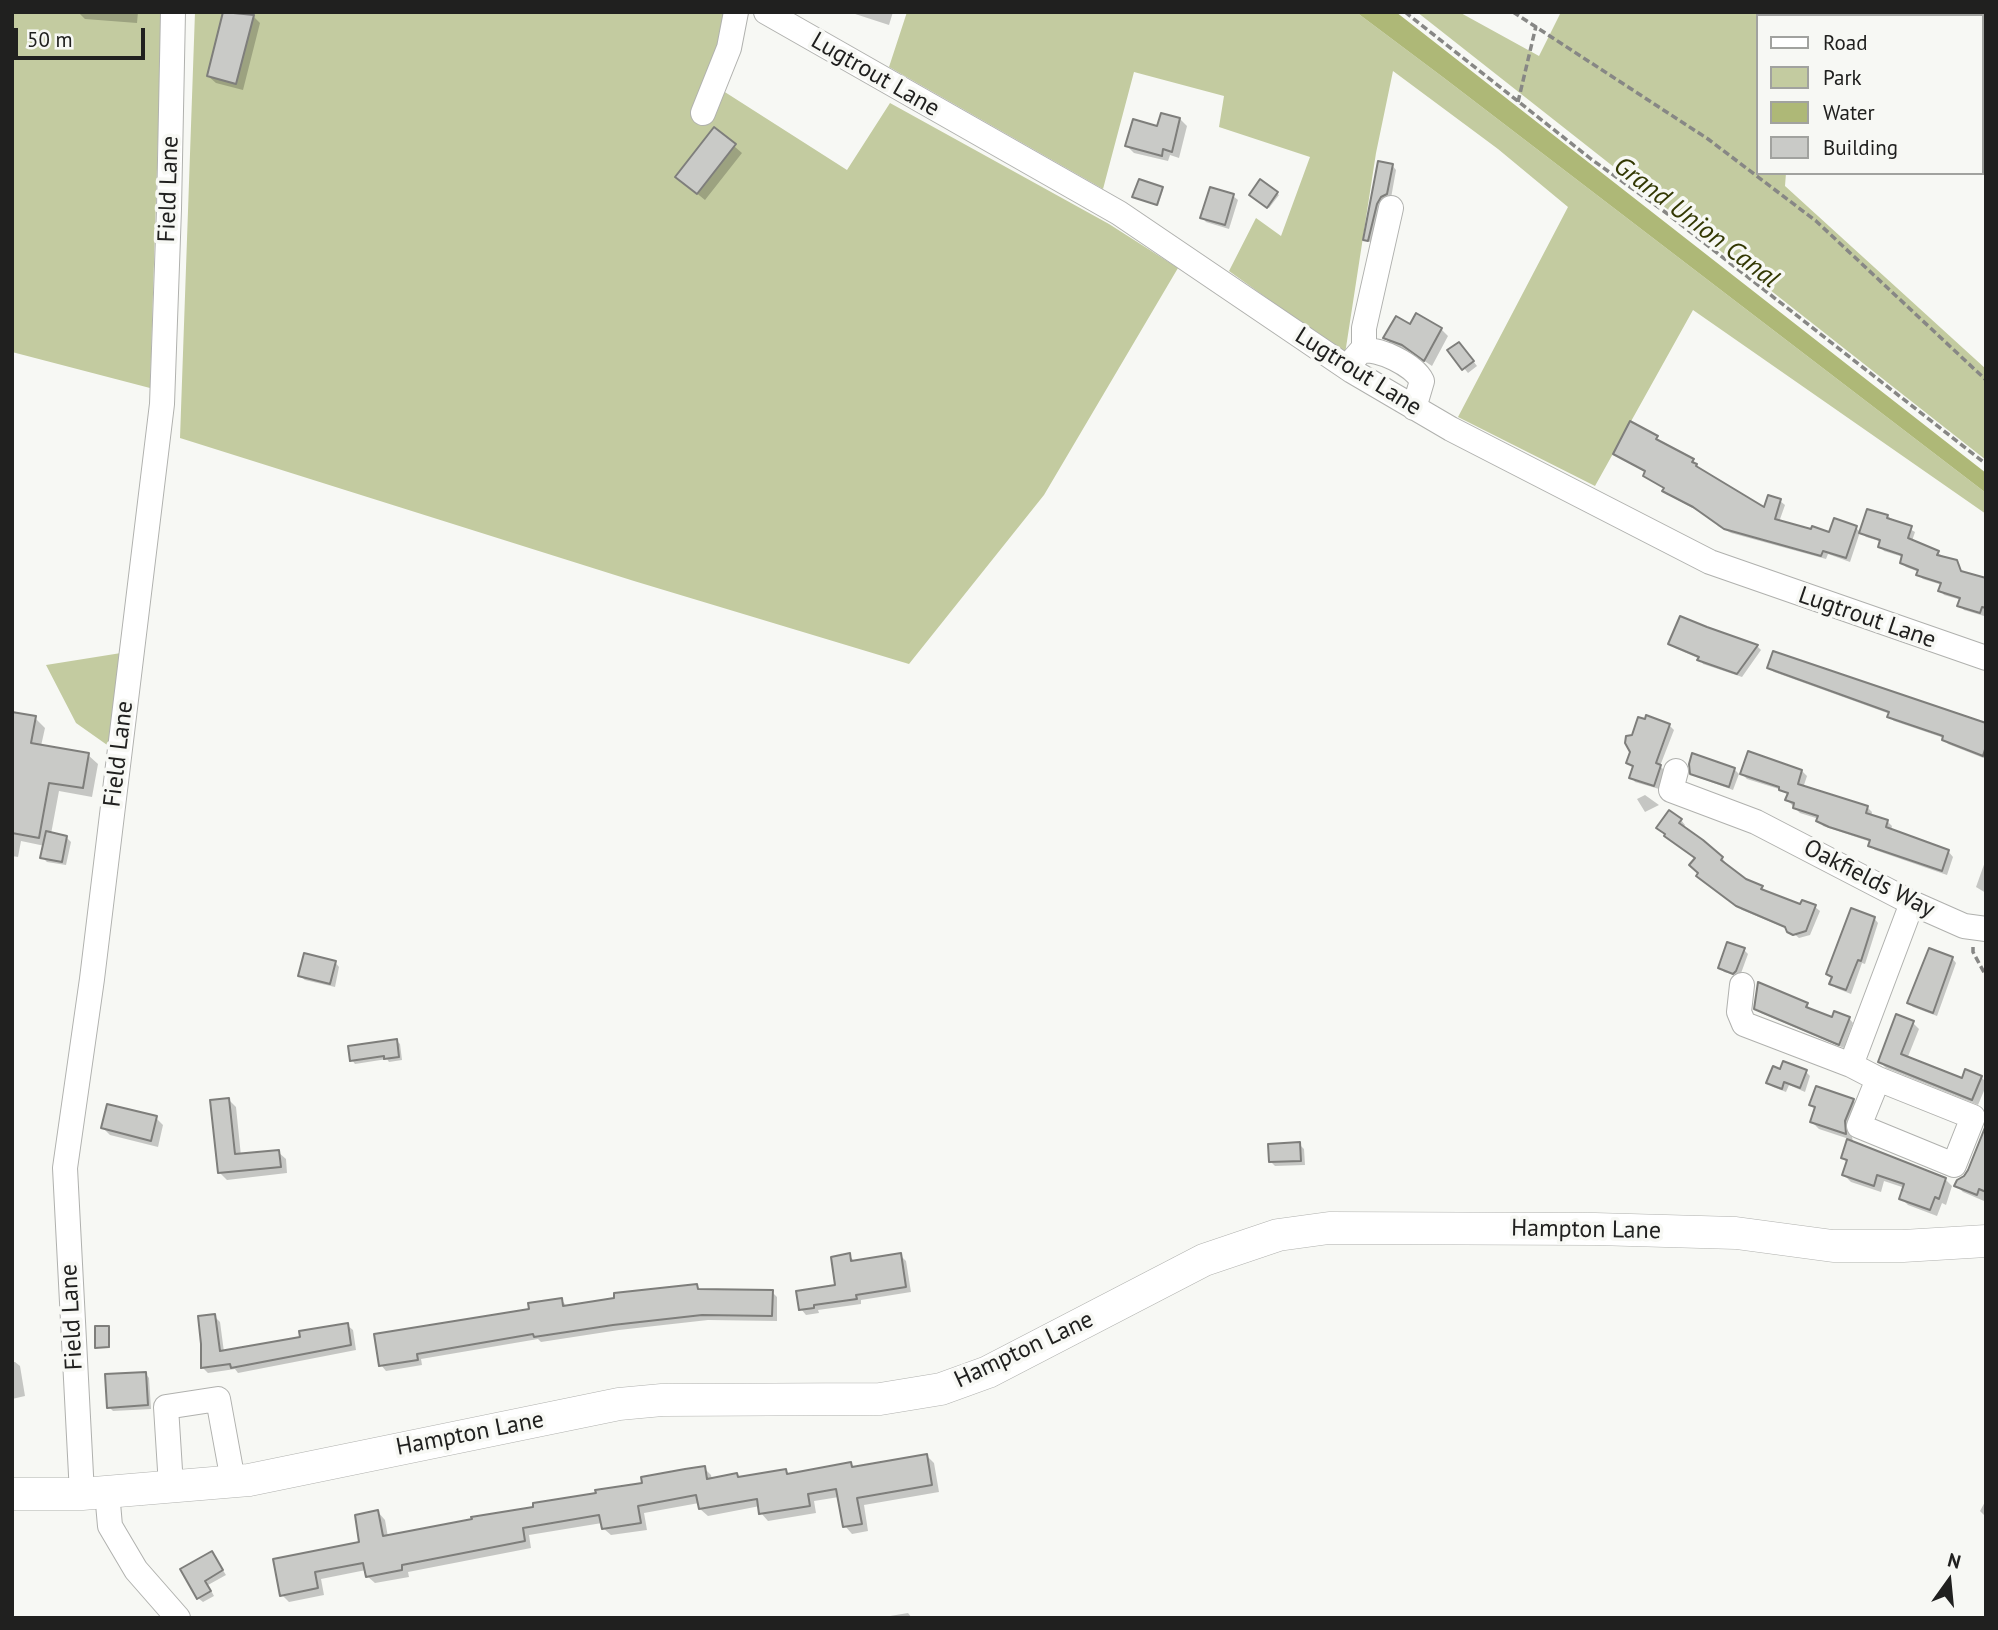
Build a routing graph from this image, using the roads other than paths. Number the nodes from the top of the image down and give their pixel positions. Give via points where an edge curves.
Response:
1 (173, 12) edge
2 (736, 12) edge
3 (766, 12) edge
4 (703, 113) dead end
5 (1391, 208) dead end
6 (1355, 359) junction
7 (1986, 658) edge
8 (1676, 771) dead end
9 (1912, 903) junction
10 (1981, 929) edge
11 (1742, 985) dead end
12 (1986, 1241) edge
13 (233, 1481) junction
14 (171, 1486) junction
15 (94, 1493) junction
16 (12, 1494) edge
17 (178, 1618) edge

1 - 15 street, Field Lane via 162,404 65,1168
2 - 4 street via 729,47
3 - 6 street, Lugtrout Lane via 1119,213
5 - 6 street
6 - 7 street, Lugtrout Lane via 1414,408 1710,562
8 - 9 street, Oakfields Way via 1671,790 1756,822
9 - 10 street, Oakfields Way
9 - 11 street via 1867,1073 1744,1024
12 - 13 main road, Hampton Lane via 1833,1246 1736,1233 1328,1228 1278,1235 1204,1260 988,1372 941,1389 880,1399 662,1399 619,1404
13 - 14 main road, Hampton Lane
13 - 14 street via 218,1399 166,1408
14 - 15 main road, Hampton Lane
15 - 16 main road, Hampton Lane
15 - 17 street, Field Lane via 136,1570

